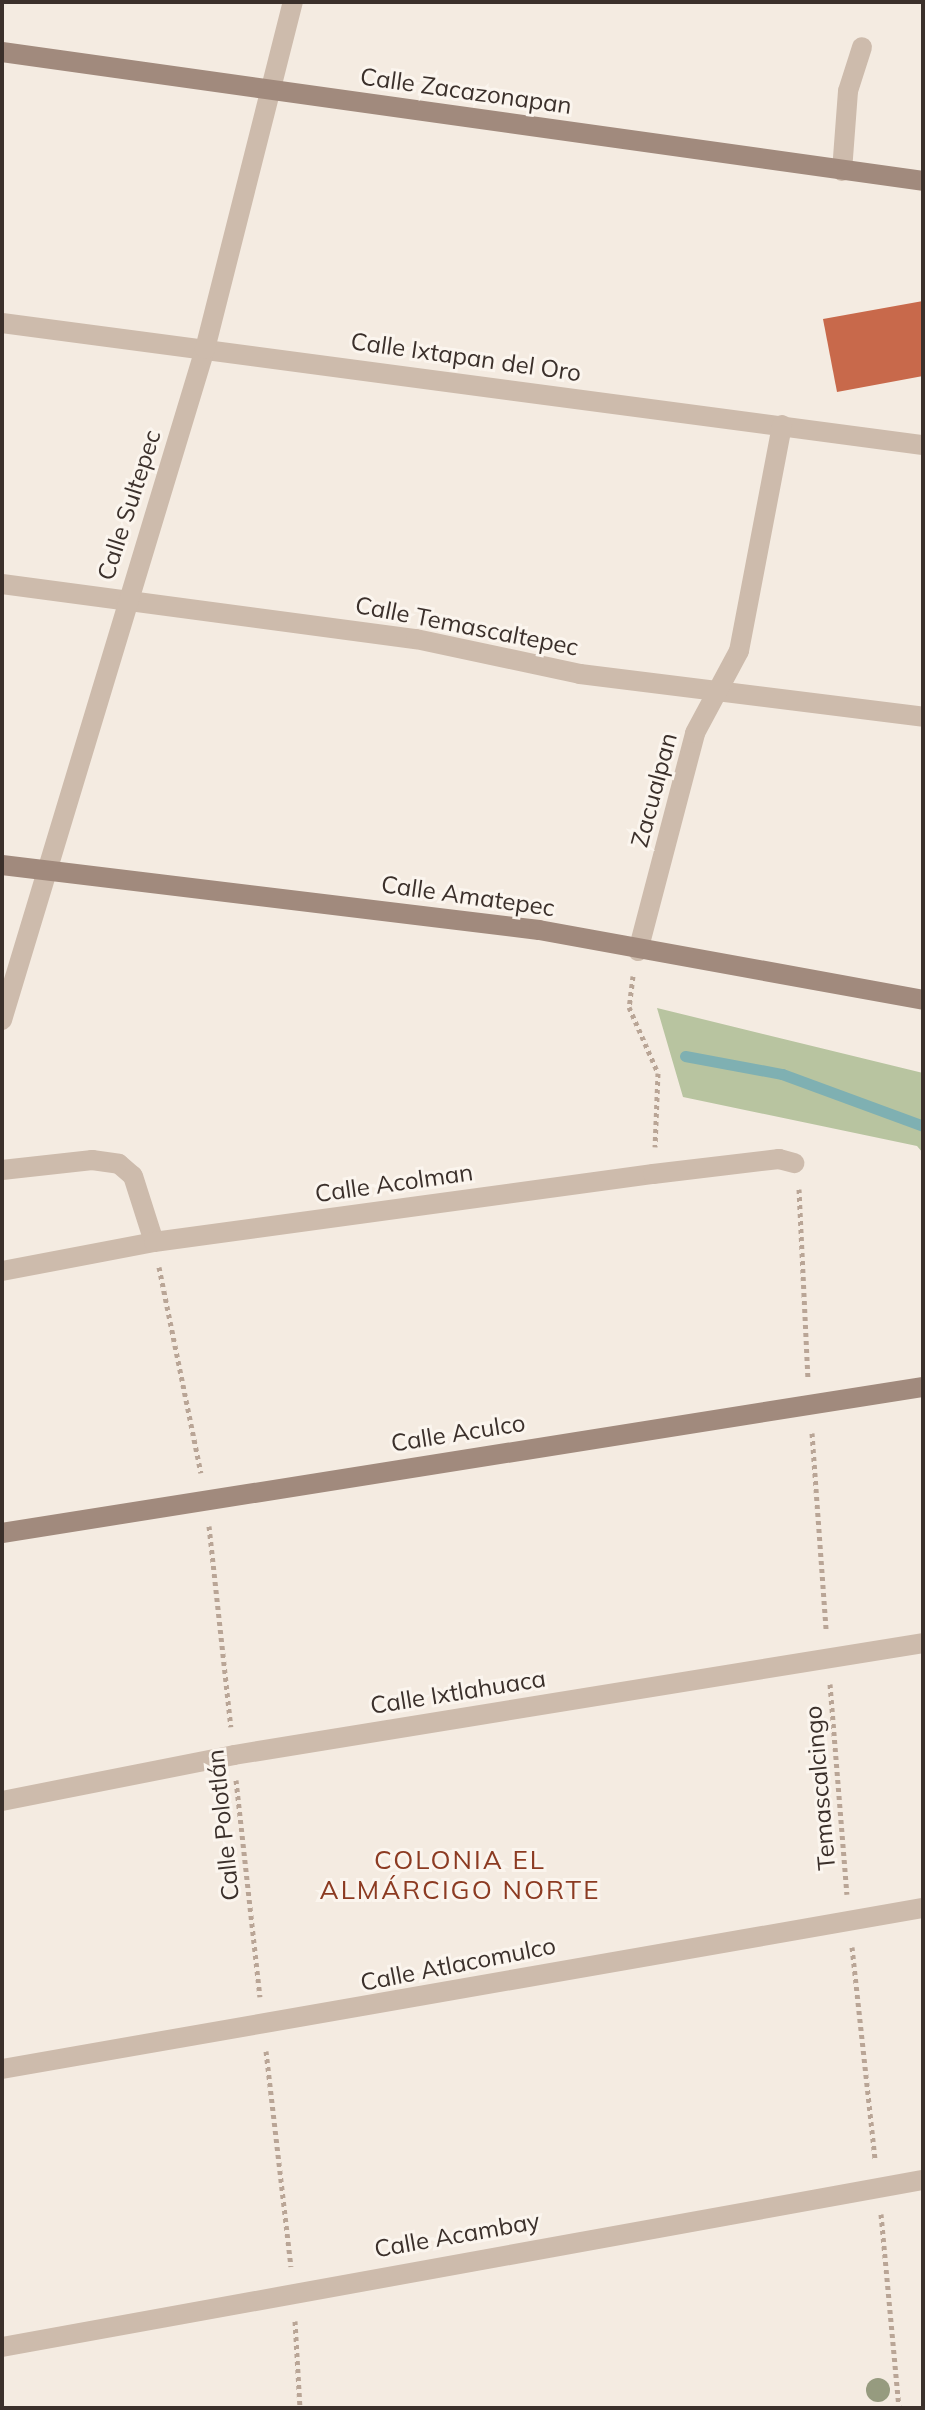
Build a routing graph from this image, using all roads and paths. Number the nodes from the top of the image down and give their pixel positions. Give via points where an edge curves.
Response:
1 (293, 2) edge
2 (862, 47) dead end
3 (2, 52) edge
4 (273, 90) junction
5 (842, 171) junction
6 (923, 181) edge
7 (2, 323) edge
8 (205, 349) junction
9 (782, 425) junction
10 (923, 445) edge
11 (2, 584) edge
12 (126, 600) junction
13 (721, 690) junction
14 (923, 717) edge
15 (2, 865) edge
16 (49, 871) junction
17 (638, 951) junction
18 (923, 1000) edge
19 (2, 1020) edge
20 (794, 1163) joint
21 (2, 1170) edge
22 (653, 1174) junction
23 (154, 1242) junction
24 (2, 1271) edge
25 (923, 1387) edge
26 (810, 1405) junction
27 (206, 1498) junction
28 (2, 1533) edge
29 (923, 1643) edge
30 (828, 1658) junction
31 (234, 1755) junction
32 (2, 1801) edge
33 (923, 1908) edge
34 (849, 1917) junction
35 (264, 2027) junction
36 (2, 2069) edge
37 (923, 2180) edge
38 (878, 2186) junction
39 (293, 2290) junction
40 (2, 2347) edge
41 (300, 2408) edge
42 (899, 2408) edge

1 - 4 street, Calle Sultepec
2 - 5 street via 848,91
3 - 4 street, Calle Zacazonapan
4 - 5 street, Calle Zacazonapan
4 - 8 street, Calle Sultepec
5 - 6 street, Calle Zacazonapan
7 - 8 street, Calle Ixtapan del Oro
8 - 9 street, Calle Ixtapan del Oro
8 - 12 street, Calle Sultepec
9 - 10 street, Calle Ixtapan del Oro
9 - 13 street, Zacualpan via 739,651
11 - 12 street, Calle Temascaltepec
12 - 13 street, Calle Temascaltepec via 416,639 580,674
12 - 16 street, Calle Sultepec
13 - 14 street, Calle Temascaltepec
13 - 17 street, Zacualpan via 695,733
15 - 16 street, Calle Amatepec
16 - 17 street, Calle Amatepec via 463,919
16 - 19 street, Calle Sultepec
17 - 18 street, Calle Amatepec
17 - 22 path via 629,1007 658,1073
20 - 22 street, Calle Acolman via 779,1159
20 - 26 path, Temascalcingo
21 - 23 street via 92,1160 119,1164 133,1176
22 - 23 street, Calle Acolman
23 - 24 street, Calle Acolman
23 - 27 path, Calle Polotlán
25 - 26 street, Calle Aculco
26 - 27 street, Calle Aculco
26 - 30 path, Temascalcingo
27 - 28 street, Calle Aculco
27 - 31 path, Calle Polotlán
29 - 30 street, Calle Ixtlahuaca
30 - 31 street, Calle Ixtlahuaca
30 - 34 path, Temascalcingo
31 - 32 street, Calle Ixtlahuaca
31 - 35 path, Calle Polotlán
33 - 34 street, Calle Atlacomulco
34 - 35 street, Calle Atlacomulco
34 - 38 path, Temascalcingo
35 - 36 street, Calle Atlacomulco
35 - 39 path, Calle Polotlán
37 - 38 street, Calle Acambay
38 - 39 street, Calle Acambay
38 - 42 path, Temascalcingo
39 - 40 street, Calle Acambay
39 - 41 path, Calle Polotlán

